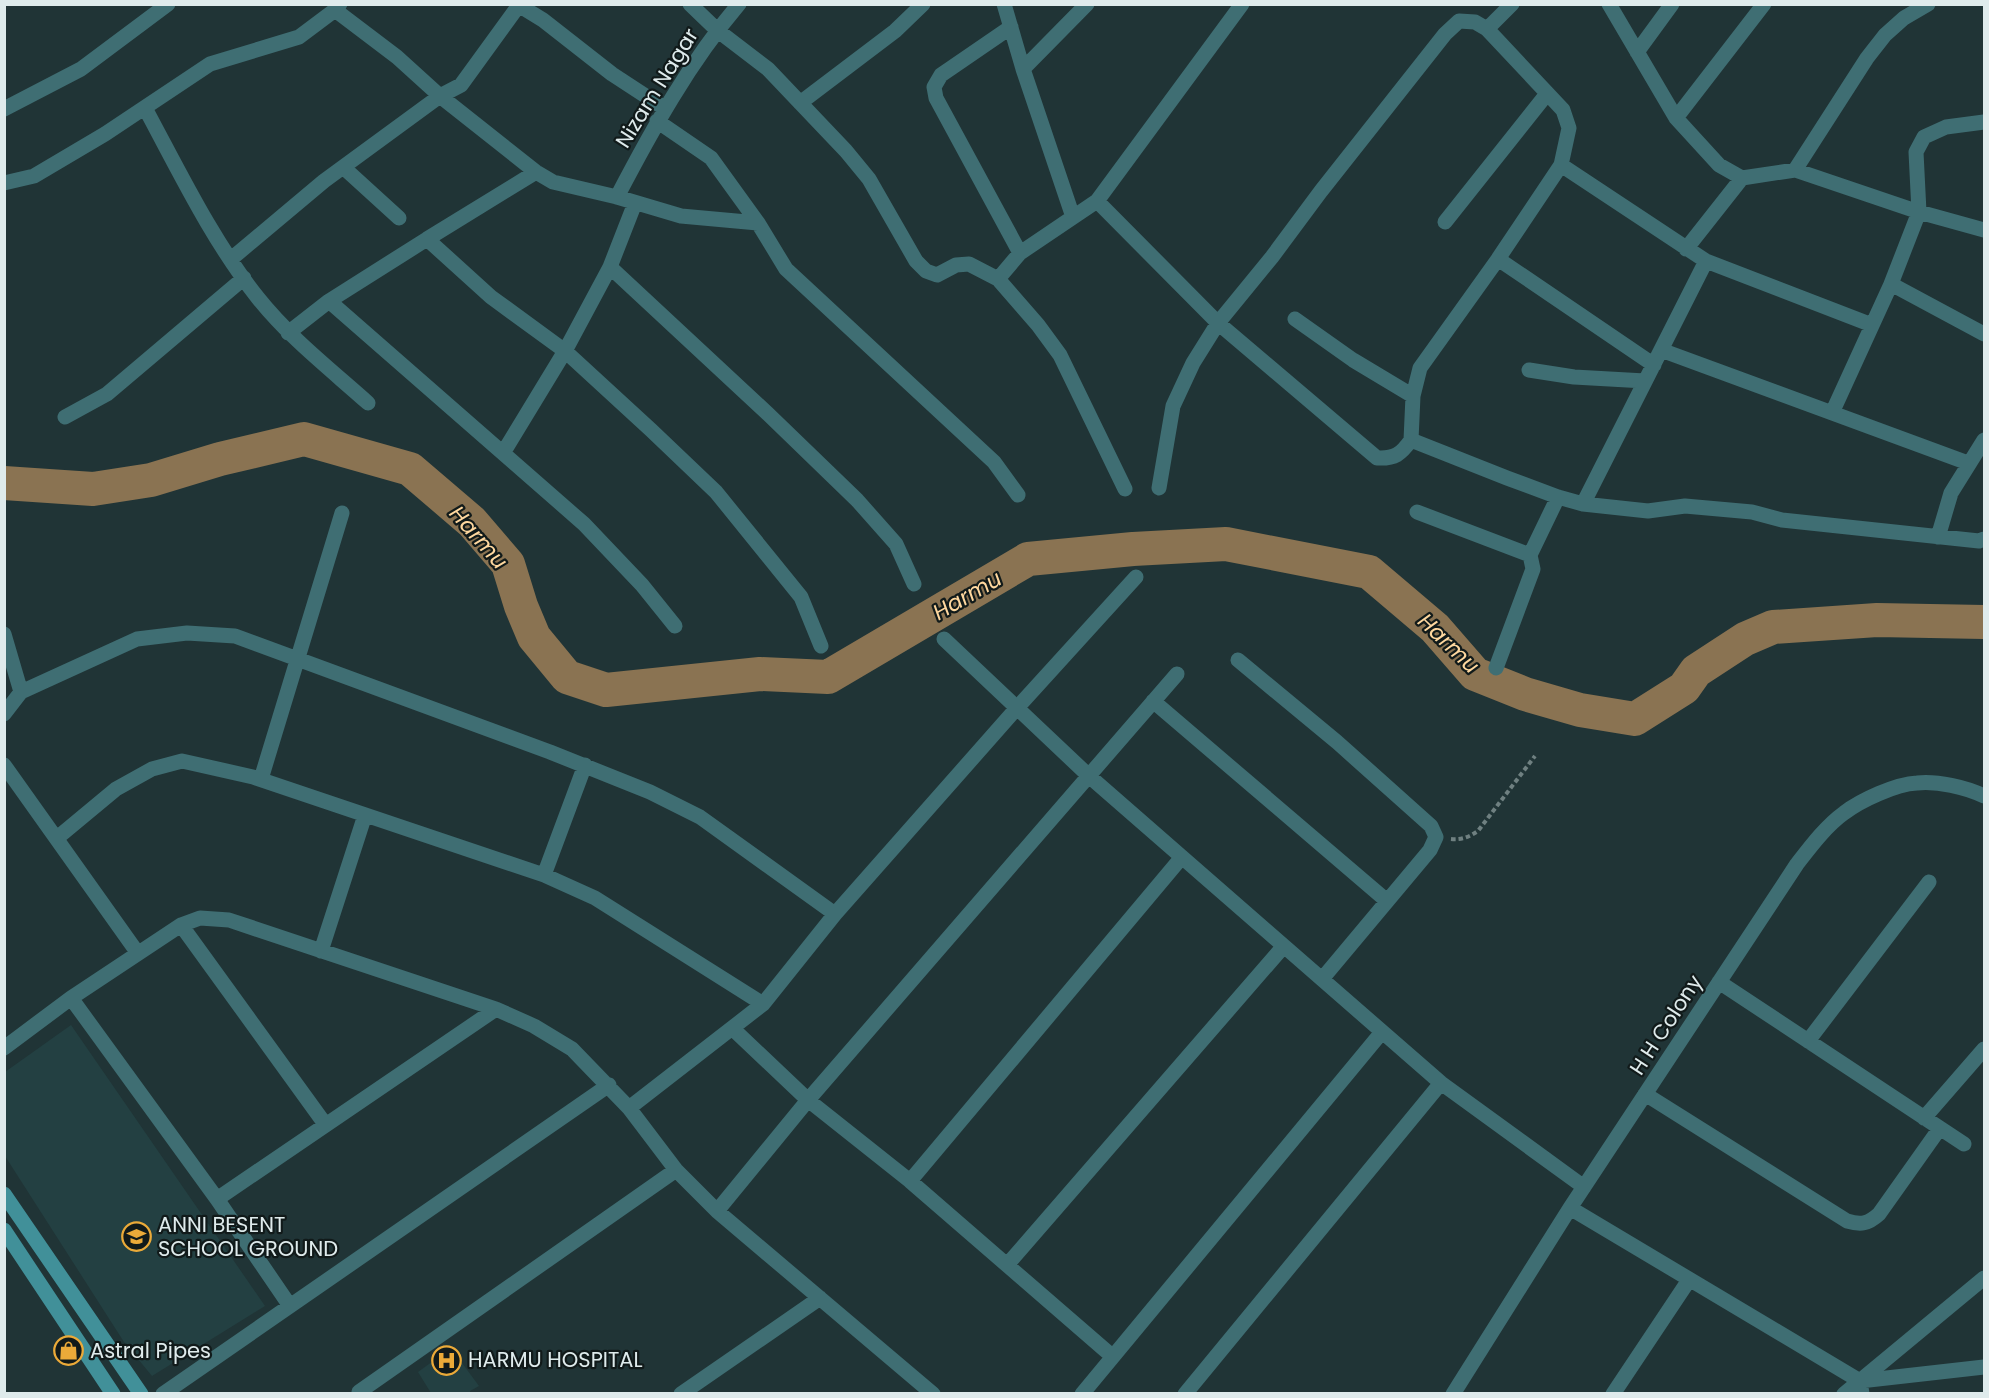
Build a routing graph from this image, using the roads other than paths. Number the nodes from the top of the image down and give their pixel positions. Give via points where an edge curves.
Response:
1 (168, 4) edge
2 (690, 4) edge
3 (739, 4) edge
4 (923, 4) edge
5 (1004, 4) edge
6 (1087, 4) edge
7 (1242, 4) edge
8 (1512, 4) edge
9 (1609, 4) edge
10 (1672, 4) edge
11 (1764, 4) edge
12 (1928, 4) edge
13 (518, 5) edge
14 (338, 7) edge
15 (1011, 27) junction
16 (1487, 29) junction
17 (717, 30) junction
18 (1637, 52) junction
19 (1023, 69) junction
20 (1546, 94) junction
21 (440, 96) junction
22 (800, 103) junction
23 (145, 108) junction
24 (4, 109) edge
25 (661, 115) junction
26 (1676, 118) junction
27 (1984, 122) edge
28 (1561, 165) junction
29 (343, 167) junction
30 (1795, 170) junction
31 (536, 172) junction
32 (1742, 178) junction
33 (4, 183) edge
34 (617, 197) junction
35 (1097, 201) junction
36 (635, 203) junction
37 (1919, 212) junction
38 (1073, 217) junction
39 (399, 218) dead end
40 (1445, 222) dead end
41 (758, 223) junction
42 (1984, 230) edge
43 (427, 239) junction
44 (1686, 249) junction
45 (1020, 253) junction
46 (231, 259) junction
47 (1498, 259) junction
48 (1706, 261) junction
49 (610, 267) junction
50 (244, 278) junction
51 (998, 279) junction
52 (1891, 284) junction
53 (329, 301) junction
54 (1295, 319) dead end
55 (1218, 323) junction
56 (1872, 326) junction
57 (288, 333) junction
58 (1984, 333) edge
59 (1661, 350) junction
60 (565, 351) junction
61 (1654, 365) junction
62 (1529, 370) dead end
63 (1646, 381) junction
64 (1413, 396) junction
65 (368, 403) dead end
66 (1832, 413) junction
67 (65, 417) dead end
68 (1411, 440) junction
69 (1984, 440) edge
70 (503, 453) junction
71 (1968, 464) junction
72 (1159, 488) dead end
73 (1125, 489) dead end
74 (1018, 495) dead end
75 (1558, 497) junction
76 (1583, 504) junction
77 (1417, 512) dead end
78 (342, 513) dead end
79 (1938, 537) junction
80 (1984, 539) edge
81 (1530, 555) junction
82 (1137, 577) dead end
83 (914, 584) dead end
84 (675, 626) dead end
85 (4, 634) edge
86 (944, 639) dead end
87 (821, 646) dead end
88 (298, 659) junction
89 (1238, 660) dead end
90 (1496, 668) dead end
91 (1177, 674) dead end
92 (21, 692) junction
93 (1153, 701) junction
94 (1016, 709) junction
95 (4, 714) edge
96 (4, 765) edge
97 (585, 765) junction
98 (1089, 776) junction
99 (261, 779) junction
100 (1984, 796) edge
101 (365, 814) junction
102 (57, 838) junction
103 (1182, 857) junction
104 (544, 876) junction
105 (1929, 882) dead end
106 (1388, 901) junction
107 (835, 914) junction
108 (181, 925) junction
109 (1283, 947) junction
110 (321, 951) junction
111 (137, 952) junction
112 (1322, 979) junction
113 (1719, 982) junction
114 (71, 998) junction
115 (763, 1004) junction
116 (496, 1010) junction
117 (732, 1028) junction
118 (1382, 1032) junction
119 (1808, 1041) junction
120 (4, 1048) edge
121 (1984, 1049) edge
122 (1441, 1083) junction
123 (609, 1085) junction
124 (1645, 1094) junction
125 (808, 1100) junction
126 (629, 1108) junction
127 (1924, 1118) junction
128 (326, 1124) junction
129 (1940, 1128) junction
130 (1964, 1143) dead end
131 (676, 1170) junction
132 (910, 1181) junction
133 (1584, 1186) junction
134 (4, 1194) edge
135 (217, 1199) junction
136 (1570, 1208) junction
137 (717, 1211) junction
138 (4, 1230) edge
139 (1007, 1265) junction
140 (1984, 1278) edge
141 (1689, 1280) junction
142 (820, 1298) junction
143 (290, 1306) junction
144 (1112, 1356) junction
145 (1984, 1367) edge
146 (1861, 1387) edge
147 (359, 1393) edge
148 (113, 1394) edge
149 (141, 1394) edge
150 (163, 1394) edge
151 (681, 1394) edge
152 (933, 1394) edge
153 (1082, 1394) edge
154 (1185, 1394) edge
155 (1453, 1394) edge
156 (1613, 1394) edge
157 (1844, 1394) edge

1 - 24 street via 81,69
2 - 17 street
3 - 17 street, Nizam Nagar
4 - 22 street via 895,31
5 - 15 street
6 - 19 street
7 - 35 street
8 - 16 street
9 - 18 street
10 - 18 street
11 - 26 street
12 - 30 street via 1885,35
13 - 21 street via 461,85
13 - 25 street via 543,20
14 - 21 street
14 - 23 street via 299,37 210,64
15 - 19 street
15 - 45 street via 941,75 934,87 936,98
16 - 20 street
16 - 55 street via 1475,21 1460,21 1445,34
17 - 22 street via 768,69
17 - 25 street, Nizam Nagar
18 - 26 street
19 - 38 street
20 - 28 street via 1563,110 1569,128
20 - 40 street
21 - 29 street
21 - 31 street
22 - 51 street via 869,179 916,261 926,271 937,275 956,265 969,264
23 - 33 street via 34,176
23 - 46 street via 200,211
25 - 34 street, Nizam Nagar
25 - 41 street via 711,158
26 - 32 street via 1719,165
27 - 37 street via 1946,127 1924,137 1916,152
28 - 44 street
28 - 47 street
29 - 39 street
29 - 46 street
30 - 32 street
30 - 37 street
31 - 34 street via 553,182
31 - 43 street
32 - 44 street
34 - 36 street
35 - 38 street
35 - 55 street
36 - 41 street via 681,216
36 - 49 street
37 - 42 street
37 - 52 street
38 - 45 street
41 - 74 street via 786,269 994,462
43 - 53 street
43 - 60 street via 491,297
44 - 48 street
45 - 51 street
46 - 50 street
47 - 61 street
47 - 64 street via 1420,368
48 - 56 street
48 - 59 street
49 - 60 street
49 - 83 street via 857,500 896,544
50 - 57 street
50 - 67 street via 107,394
51 - 73 street via 1060,355
52 - 56 street
52 - 58 street
53 - 57 street
53 - 70 street
54 - 64 street
55 - 68 street via 1377,458 1400,455
55 - 72 street via 1173,406
56 - 66 street
57 - 65 street
59 - 61 street
59 - 66 street
60 - 70 street
60 - 87 street via 716,492 801,597
61 - 63 street
62 - 63 street
63 - 76 street
64 - 68 street
66 - 71 street
68 - 75 street
69 - 71 street
70 - 84 street via 584,524
71 - 79 street via 1951,493
75 - 76 street
75 - 81 street
76 - 79 street via 1648,511 1685,506 1752,512 1782,520
77 - 81 street
78 - 88 street
79 - 80 street
81 - 90 street via 1533,569
82 - 94 street
85 - 92 street
86 - 94 street
88 - 92 street via 235,636 187,633 137,639
88 - 97 street
88 - 99 street
89 - 106 street via 1431,826 1436,837 1430,850
91 - 93 street
92 - 95 street
93 - 98 street
93 - 106 street
94 - 98 street
94 - 107 street
96 - 102 street
97 - 104 street
97 - 107 street via 700,817
98 - 103 street
98 - 125 street
99 - 101 street
99 - 102 street via 182,761 152,769 116,789
100 - 113 street, H H Colony via 1944,784 1915,783 1879,794 1844,812 1797,864
101 - 104 street
101 - 110 street
102 - 111 street
103 - 109 street
103 - 132 street
104 - 115 street via 595,898
105 - 119 street
106 - 112 street
107 - 115 street
108 - 110 street via 200,918 229,920
108 - 111 street
108 - 128 street
109 - 112 street
109 - 139 street
110 - 116 street
111 - 114 street
112 - 118 street
113 - 119 street
113 - 124 street, H H Colony
114 - 120 street
114 - 135 street
115 - 117 street
116 - 123 street via 534,1026 572,1049
116 - 128 street
117 - 125 street
117 - 126 street
118 - 122 street
118 - 144 street
119 - 127 street
121 - 127 street
122 - 133 street
122 - 154 street
123 - 126 street
123 - 143 street
124 - 129 street via 1847,1221 1859,1224 1870,1222 1879,1214
124 - 133 street, H H Colony
125 - 132 street
125 - 137 street
126 - 131 street
127 - 129 street
128 - 135 street
129 - 130 street
131 - 137 street
131 - 147 street
132 - 139 street
133 - 136 street, H H Colony
134 - 149 main road
135 - 143 street
136 - 141 street
136 - 155 street, H H Colony
137 - 142 street
138 - 148 main road
139 - 144 street
140 - 146 street
141 - 146 street
141 - 156 street
142 - 151 street
142 - 152 street
143 - 150 street
144 - 153 street
145 - 146 street
146 - 157 street

